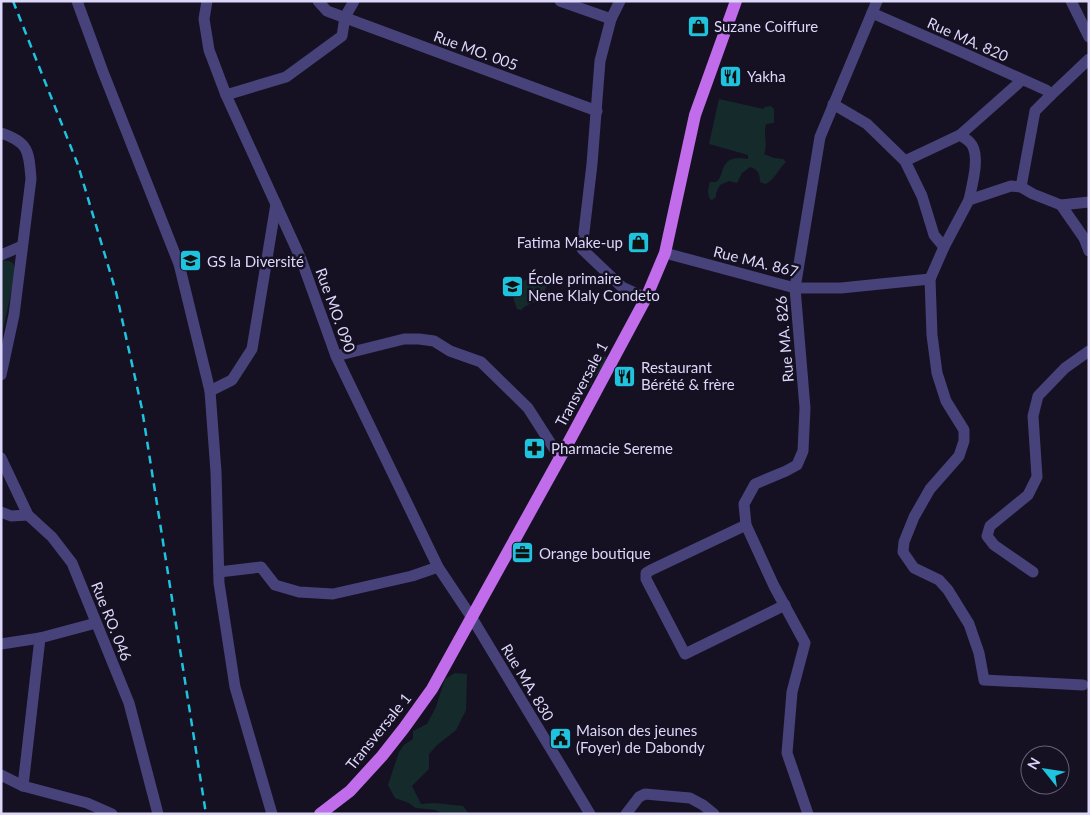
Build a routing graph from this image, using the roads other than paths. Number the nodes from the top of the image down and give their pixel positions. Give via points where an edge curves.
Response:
1 (77, 1) edge
2 (207, 1) edge
3 (318, 1) edge
4 (354, 1) edge
5 (560, 1) edge
6 (620, 1) edge
7 (736, 1) edge
8 (877, 1) edge
9 (1071, 1) edge
10 (872, 13) junction
11 (345, 18) junction
12 (611, 19) junction
13 (1089, 37) edge
14 (1087, 64) edge
15 (1022, 80) junction
16 (226, 95) junction
17 (1050, 95) junction
18 (833, 104) junction
19 (597, 111) junction
20 (1, 132) edge
21 (960, 135) junction
22 (905, 160) junction
23 (1021, 187) junction
24 (969, 200) junction
25 (1089, 202) edge
26 (276, 204) junction
27 (1061, 205) junction
28 (22, 246) junction
29 (944, 248) junction
30 (1089, 251) edge
31 (665, 253) junction
32 (1, 256) edge
33 (930, 280) junction
34 (795, 288) junction
35 (646, 298) junction
36 (1089, 351) edge
37 (336, 356) junction
38 (1, 375) edge
39 (210, 391) junction
40 (1, 458) edge
41 (560, 458) junction
42 (1, 512) edge
43 (28, 515) junction
44 (746, 525) junction
45 (438, 567) junction
46 (219, 572) junction
47 (1034, 572) dead end
48 (785, 605) junction
49 (472, 618) junction
50 (96, 623) junction
51 (40, 638) junction
52 (1, 644) edge
53 (1082, 685) dead end
54 (1, 775) edge
55 (23, 786) junction
56 (112, 814) edge
57 (158, 814) edge
58 (272, 814) edge
59 (320, 814) edge
60 (590, 814) edge
61 (626, 814) edge
62 (714, 814) edge
63 (808, 814) edge

1 - 39 street via 179,264
2 - 16 street, Rue MO. 090 via 204,19 209,50
3 - 11 street, Rue MO. 005 via 327,11
4 - 11 street
5 - 12 street
6 - 12 street
7 - 31 main road, Transversale 1 via 695,115
8 - 10 street, Rue MA. 826
9 - 13 street
10 - 15 street, Rue MA. 820
10 - 18 street, Rue MA. 826
11 - 16 street via 342,36 286,76
11 - 19 street, Rue MO. 005
12 - 19 street via 600,61
14 - 17 street
15 - 17 street, Rue MA. 820 via 1046,90
15 - 21 street
16 - 26 street, Rue MO. 090
17 - 23 street via 1035,111
18 - 22 street via 867,124
18 - 34 street, Rue MA. 826 via 820,137
19 - 35 street via 582,249 622,286
20 - 28 street via 19,140 30,163 32,179
21 - 22 street
21 - 24 street via 974,147 975,171
22 - 29 street via 922,196 934,235
23 - 24 street via 1011,186
23 - 27 street
24 - 29 street
25 - 27 street
26 - 37 street, Rue MO. 090 via 301,259
26 - 39 street via 252,349 232,380
27 - 30 street
28 - 32 street
28 - 38 street via 14,315
29 - 33 street
31 - 34 street, Rue MA. 867
31 - 35 main road, Transversale 1
33 - 34 street, Rue MA. 867 via 841,288
33 - 53 street via 932,335 938,372 946,401 964,430 964,441 959,456 930,490 914,517 903,552 914,568 939,580 948,590 969,624 984,680
34 - 44 street, Rue MA. 826 via 805,408 803,452 797,465 755,484 744,504
35 - 41 main road, Transversale 1
36 - 47 street via 1065,368 1038,396 1033,416 1037,477 1028,495 990,526 987,536 994,545
37 - 41 street via 404,338 434,341 450,351 481,362 528,408
37 - 45 street, Rue MO. 090
39 - 46 street
40 - 43 street, Rue RO. 046
41 - 49 main road, Transversale 1
42 - 43 street via 11,516
43 - 50 street, Rue RO. 046 via 52,537 72,563
44 - 48 street, Rue MA. 826
44 - 48 street via 651,570 646,573 646,579 685,654
45 - 46 street via 334,594 299,592 275,585 261,567
45 - 49 street, Rue MO. 090
46 - 58 street via 235,686
48 - 63 street, Rue MA. 826 via 805,643 792,692 787,753
49 - 59 main road, Transversale 1 via 432,689 404,728 350,791
49 - 60 street, Rue MA. 830
50 - 51 street
50 - 57 street, Rue RO. 046 via 129,703
51 - 52 street
51 - 55 street
54 - 55 street
55 - 56 street via 87,803
61 - 62 street via 638,796 645,794 690,798

